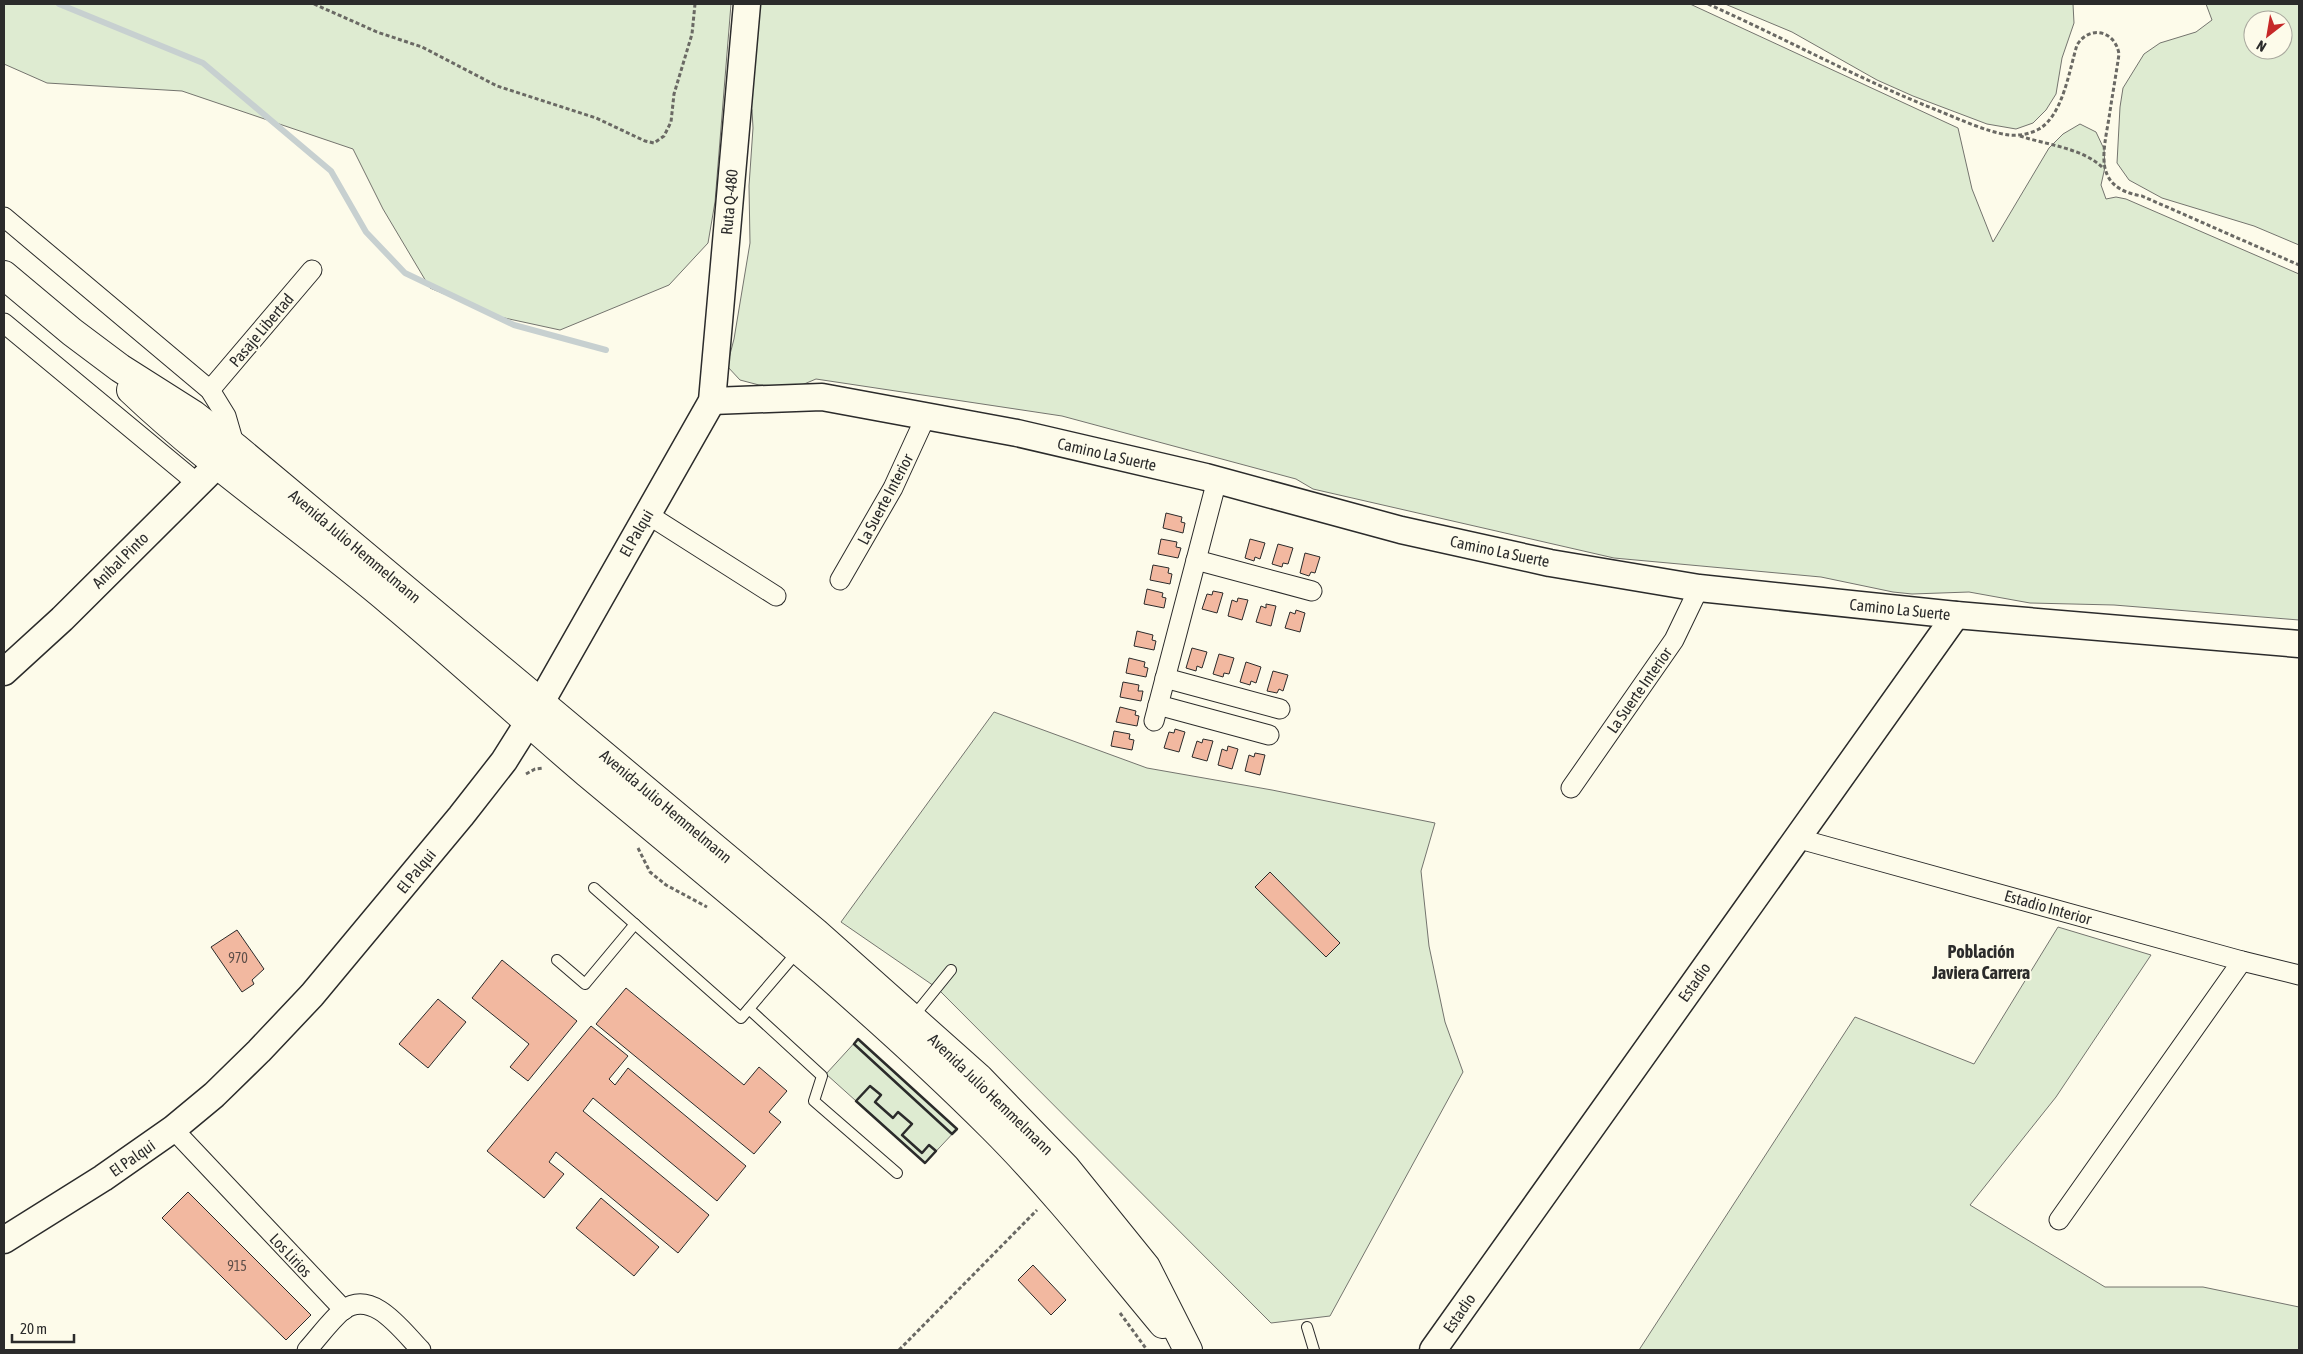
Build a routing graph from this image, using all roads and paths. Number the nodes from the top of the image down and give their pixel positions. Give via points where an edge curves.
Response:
1 (314, 4) edge
2 (695, 4) edge
3 (746, 4) edge
4 (1708, 4) edge
5 (2019, 135) junction
6 (2105, 170) junction
7 (4, 217) edge
8 (2299, 265) edge
9 (312, 270) dead end
10 (4, 275) edge
11 (4, 323) edge
12 (210, 390) junction
13 (712, 401) junction
14 (926, 416) junction
15 (226, 456) junction
16 (1217, 480) junction
17 (197, 483) junction
18 (648, 514) junction
19 (1196, 560) junction
20 (840, 580) dead end
21 (1699, 588) junction
22 (1312, 591) dead end
23 (776, 596) dead end
24 (1956, 615) junction
25 (2299, 644) edge
26 (4, 672) edge
27 (1165, 678) junction
28 (1280, 709) dead end
29 (535, 712) junction
30 (1269, 735) dead end
31 (504, 761) junction
32 (548, 768) dead end
33 (1571, 788) dead end
34 (1796, 838) junction
35 (631, 841) dead end
36 (594, 888) dead end
37 (710, 908) dead end
38 (635, 924) junction
39 (807, 941) junction
40 (557, 960) dead end
41 (2242, 961) junction
42 (950, 970) dead end
43 (2299, 975) edge
44 (748, 1009) junction
45 (912, 1018) junction
46 (172, 1129) junction
47 (897, 1173) dead end
48 (1032, 1202) dead end
49 (1039, 1209) junction
50 (1044, 1215) dead end
51 (2059, 1220) dead end
52 (4, 1240) edge
53 (1115, 1306) dead end
54 (344, 1310) junction
55 (1307, 1327) dead end
56 (307, 1350) edge
57 (421, 1350) edge
58 (899, 1350) edge
59 (1147, 1350) edge
60 (1186, 1350) edge
61 (1314, 1350) edge
62 (1433, 1350) edge

1 - 2 path via 377,32 422,47 497,86 596,118 644,141 654,142 664,136 672,122 674,94 692,34
3 - 13 street, Ruta Q-480
4 - 5 path via 1902,96 1998,132
5 - 6 path via 2077,152
5 - 6 path via 2048,122 2059,103 2077,45 2087,34 2102,32 2114,40 2119,54 2102,149
6 - 8 path via 2116,186 2124,191
7 - 12 street
9 - 12 street, Pasaje Libertad
10 - 15 highway, Avenida Julio Hemmelmann via 72,332 167,424
11 - 17 street
12 - 15 street via 226,416
13 - 14 street, Camino La Suerte via 822,397
13 - 18 street, El Palqui
14 - 16 street, Camino La Suerte via 1016,433
14 - 20 street, La Suerte Interior via 893,488
15 - 17 street, Aníbal Pinto
15 - 29 highway, Avenida Julio Hemmelmann via 391,602
16 - 19 street
16 - 21 street, Camino La Suerte via 1401,530 1550,562
17 - 26 street, Aníbal Pinto via 62,619
18 - 23 street
18 - 29 street, El Palqui
19 - 22 street
19 - 27 street
21 - 24 street, Camino La Suerte
21 - 33 street, La Suerte Interior via 1674,640
24 - 25 street, Camino La Suerte
24 - 34 street, Estadio
27 - 28 street
27 - 30 street via 1156,713
29 - 31 street, El Palqui
29 - 39 highway, Avenida Julio Hemmelmann
31 - 32 path via 523,776 535,769
31 - 46 street, El Palqui via 312,995 227,1082
34 - 41 street, Estadio Interior
34 - 62 street, Estadio
35 - 37 path via 650,872 666,885
36 - 38 lane
38 - 40 lane via 585,984
38 - 44 lane via 741,1018
39 - 44 lane
39 - 45 highway, Avenida Julio Hemmelmann
39 - 60 highway, Avenida Julio Hemmelmann via 996,1132
41 - 43 street, Estadio Interior
41 - 51 street
42 - 45 lane
44 - 47 lane via 822,1076 814,1101
45 - 60 highway, Avenida Julio Hemmelmann via 979,1078 1066,1168 1146,1267
46 - 52 street, El Palqui via 103,1178
46 - 54 street, Los Lirios
48 - 49 path
49 - 50 path
49 - 58 path
53 - 59 path
54 - 56 street
54 - 57 street via 367,1304 381,1310
55 - 61 lane

